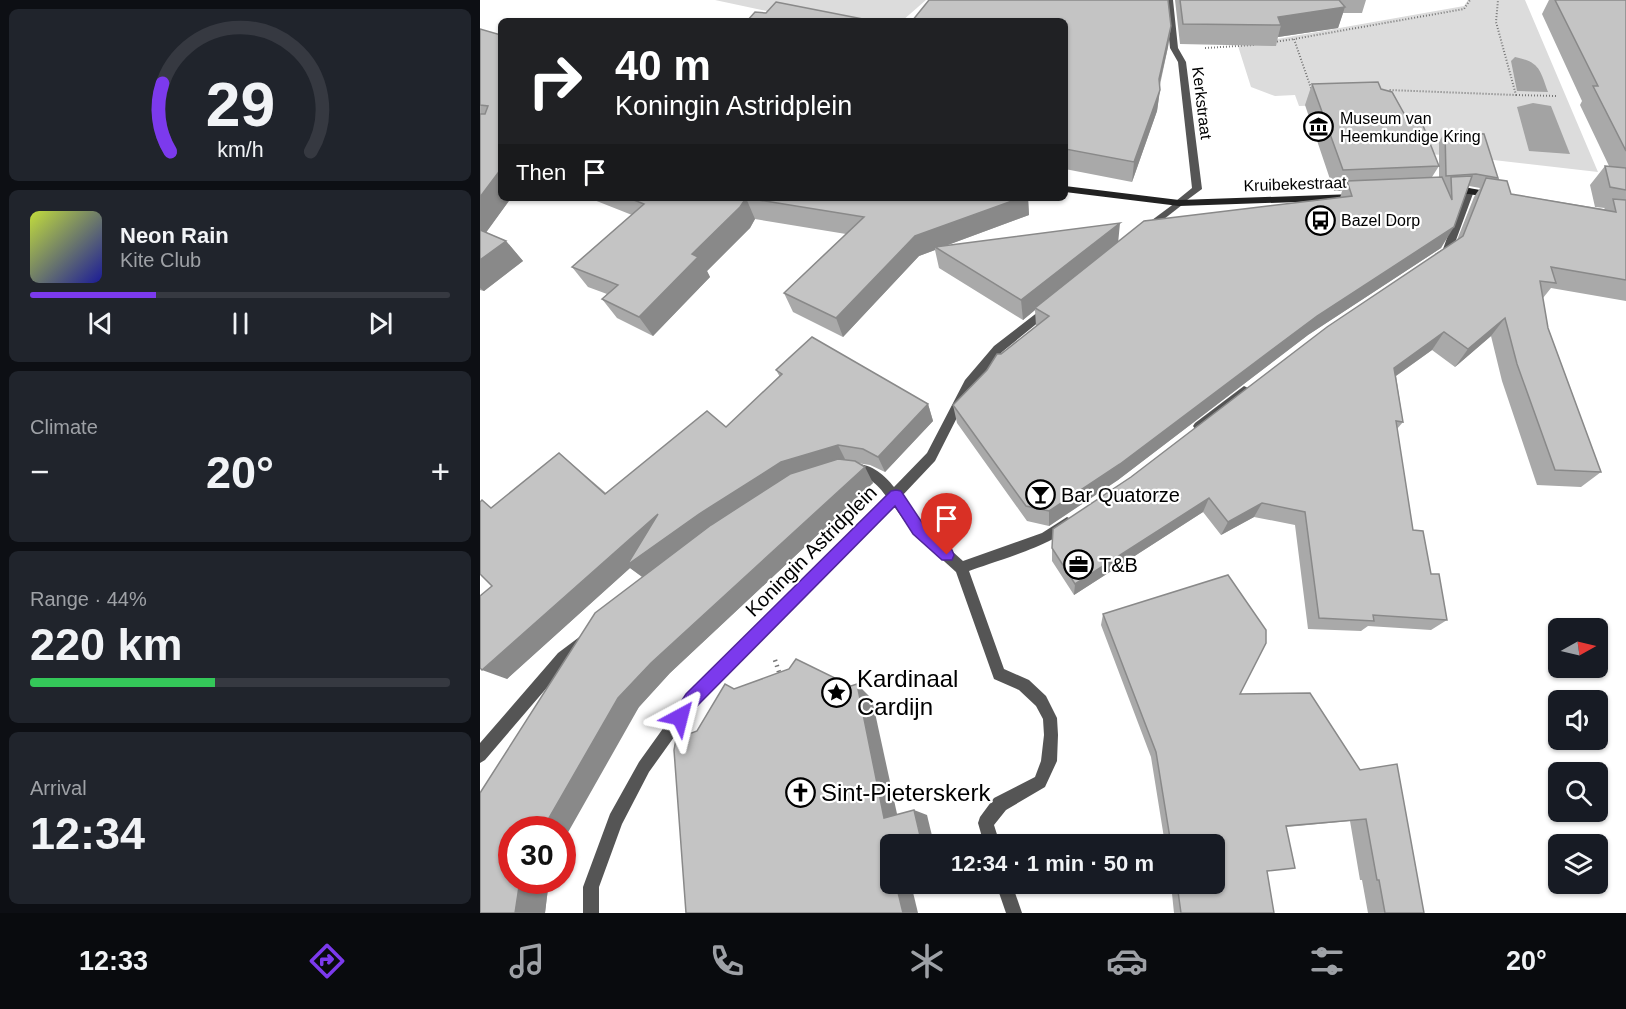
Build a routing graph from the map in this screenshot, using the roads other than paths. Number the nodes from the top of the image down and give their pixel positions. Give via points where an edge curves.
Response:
1 (1169, 0) edge
2 (1068, 189) edge
3 (1469, 191) junction
4 (1437, 193) edge
5 (1368, 196) edge
6 (1503, 196) edge
7 (1179, 203) junction
8 (1135, 238) edge
9 (1429, 263) edge
10 (1053, 303) edge
11 (1257, 381) edge
12 (1185, 437) edge
13 (837, 471) edge
14 (896, 496) junction
15 (1075, 518) edge
16 (961, 568) junction
17 (597, 629) edge
18 (480, 755) edge
19 (989, 834) edge
20 (1007, 894) edge
21 (591, 913) edge
22 (1014, 913) edge

1 - 7 street, Kerkstraat via 1174,48 1182,62 1197,189
2 - 7 main road, Kruibekestraat
3 - 4 main road
3 - 6 main road
3 - 9 street via 1447,250
5 - 7 main road, Kruibekestraat
7 - 8 street
10 - 14 street via 998,349 969,383 932,457
11 - 12 street
13 - 14 street via 866,471 881,479
14 - 16 street, Koningin Astridplein via 918,529
14 - 21 street, Koningin Astridplein via 692,700 644,767 616,820 591,887
15 - 16 street via 1046,537
16 - 19 street, Koningin Astridplein via 999,674 1024,685 1041,701 1050,717 1049,761 1040,782 1000,804 986,823
17 - 18 street via 563,658
20 - 22 street

